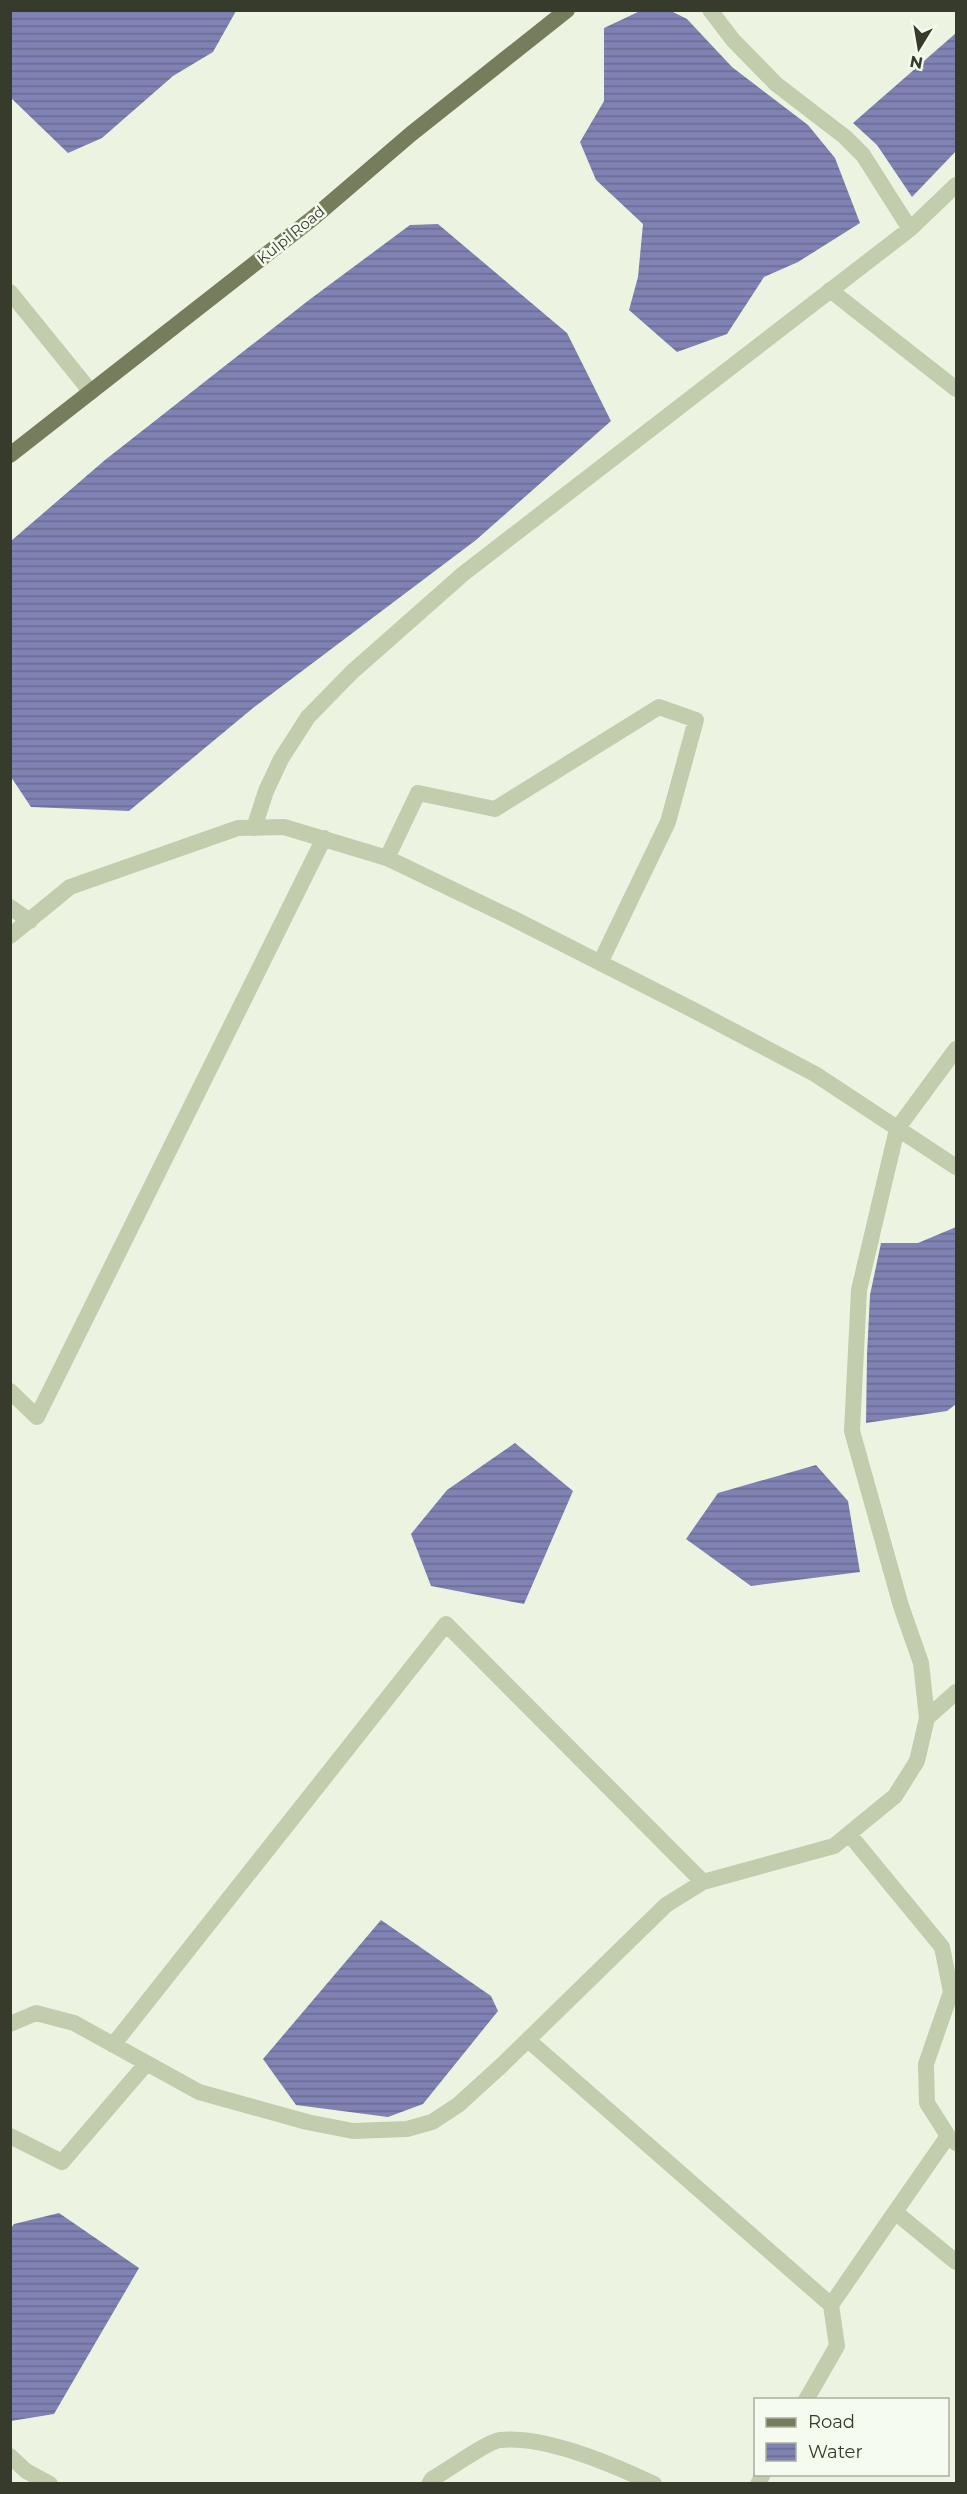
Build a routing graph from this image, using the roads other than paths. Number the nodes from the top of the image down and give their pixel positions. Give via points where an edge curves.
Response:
1 (567, 10) edge
2 (710, 10) edge
3 (957, 185) edge
4 (910, 229) junction
5 (830, 290) junction
6 (10, 292) edge
7 (957, 389) edge
8 (91, 392) junction
9 (10, 455) edge
10 (254, 828) junction
11 (324, 838) junction
12 (387, 858) junction
13 (10, 907) edge
14 (30, 921) junction
15 (10, 936) edge
16 (600, 963) junction
17 (957, 1049) edge
18 (897, 1129) junction
19 (957, 1167) edge
20 (10, 1390) edge
21 (957, 1692) edge
22 (927, 1718) junction
23 (849, 1834) junction
24 (703, 1882) junction
25 (942, 1947) junction
26 (957, 1962) edge
27 (10, 2024) edge
28 (528, 2040) junction
29 (113, 2045) junction
30 (146, 2064) junction
31 (10, 2136) edge
32 (952, 2139) edge
33 (895, 2212) junction
34 (957, 2262) edge
35 (831, 2306) junction
36 (807, 2398) edge
37 (10, 2456) edge
38 (50, 2484) edge
39 (429, 2484) edge
40 (654, 2484) edge

1 - 8 main road, Kulpi Road via 304,225
2 - 4 street via 776,84 863,155
3 - 4 street
4 - 5 street
5 - 7 street
5 - 10 street via 463,574 352,672 308,717 281,759
6 - 8 street
8 - 9 main road, Kulpi Road
10 - 11 street via 284,826
10 - 14 street via 238,828 70,887
11 - 12 street
11 - 20 street via 37,1418
12 - 16 street
12 - 16 street via 418,793 495,809 659,707 696,720 668,822
13 - 14 street
14 - 15 street
16 - 18 street via 815,1074
17 - 18 street
18 - 19 street
18 - 22 street via 859,1290 852,1431 921,1664
21 - 22 street
22 - 23 street via 917,1761 895,1796
23 - 24 street via 834,1846
23 - 25 street
24 - 28 street via 666,1905
24 - 29 street via 446,1624
25 - 26 street
25 - 32 street via 951,1992 926,2064 927,2103
27 - 29 street via 36,2013 74,2023
28 - 30 street via 458,2105 432,2122 407,2129 353,2131 307,2122 199,2092
28 - 35 street
29 - 30 street
30 - 31 street via 62,2162
32 - 33 street
33 - 34 street
33 - 35 street
35 - 36 street via 837,2346
37 - 38 street via 26,2471
39 - 40 street via 498,2440 535,2442 585,2455

